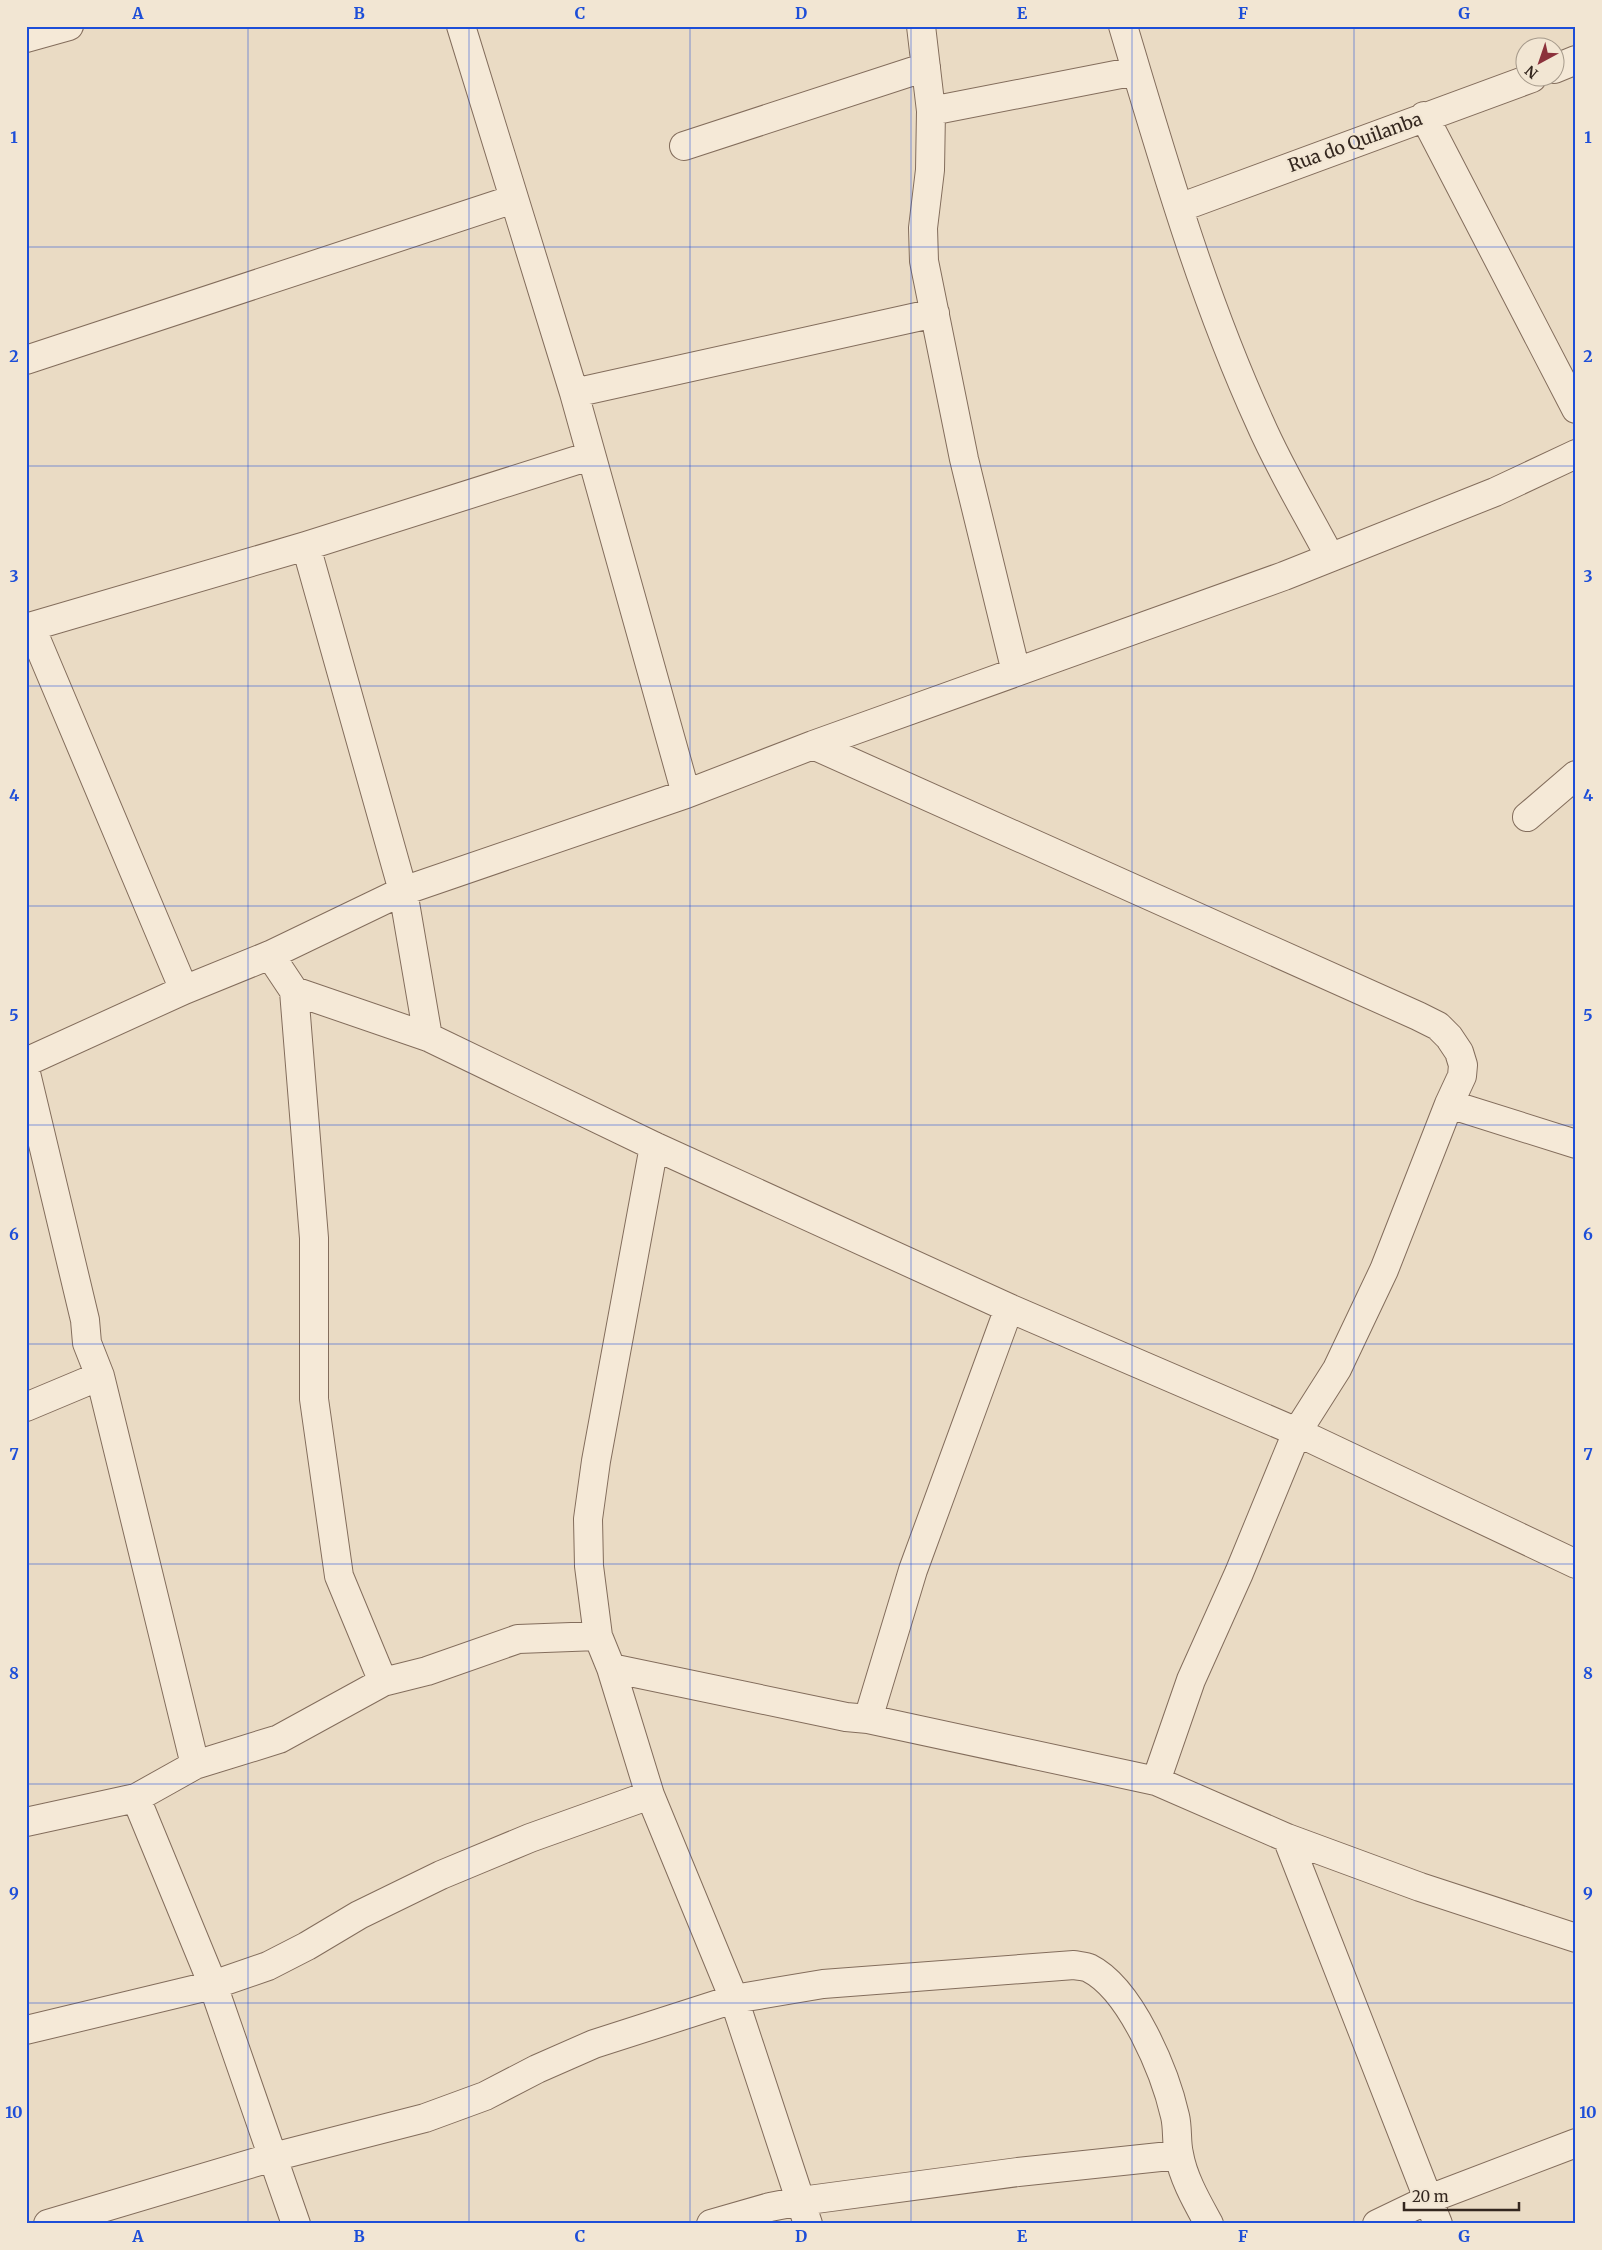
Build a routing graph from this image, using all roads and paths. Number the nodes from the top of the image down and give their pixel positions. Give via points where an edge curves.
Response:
1 (69, 26) edge
2 (461, 26) edge
3 (922, 26) edge
4 (1123, 26) edge
5 (26, 38) edge
6 (1576, 60) edge
7 (1564, 64) edge
8 (926, 67) junction
9 (1136, 70) junction
10 (1514, 84) edge
11 (931, 111) junction
12 (1424, 116) junction
13 (684, 146) dead end
14 (514, 199) junction
15 (1179, 208) junction
16 (935, 313) junction
17 (26, 360) edge
18 (574, 393) junction
19 (1576, 409) edge
20 (1576, 454) edge
21 (590, 456) junction
22 (306, 546) junction
23 (1330, 558) junction
24 (29, 628) edge
25 (1016, 672) junction
26 (813, 745) junction
27 (1576, 775) edge
28 (686, 794) junction
29 (1527, 817) dead end
30 (403, 891) junction
31 (270, 955) junction
32 (184, 990) junction
33 (294, 991) junction
34 (428, 1037) junction
35 (26, 1062) edge
36 (26, 1073) edge
37 (1449, 1104) junction
38 (1576, 1144) edge
39 (654, 1146) junction
40 (1009, 1308) junction
41 (100, 1376) junction
42 (26, 1407) edge
43 (1297, 1432) junction
44 (1576, 1564) edge
45 (598, 1636) junction
46 (612, 1668) junction
47 (383, 1682) junction
48 (868, 1719) junction
49 (195, 1765) junction
50 (1156, 1781) junction
51 (650, 1795) junction
52 (136, 1798) junction
53 (26, 1822) edge
54 (1287, 1838) junction
55 (1576, 1938) edge
56 (213, 1985) junction
57 (734, 1999) junction
58 (26, 2030) edge
59 (1576, 2143) edge
60 (1179, 2155) junction
61 (273, 2157) junction
62 (1433, 2212) edge
63 (805, 2213) edge
64 (48, 2224) edge
65 (296, 2224) edge
66 (712, 2224) edge
67 (1209, 2224) edge
68 (1377, 2224) edge

1 - 5 street
2 - 14 street
3 - 8 street
4 - 9 street
6 - 7 street
8 - 11 street
8 - 13 street
9 - 11 street
9 - 15 street
10 - 12 street, Rua do Quilanba
11 - 16 street via 930,170 923,228 924,260
12 - 15 street, Rua do Quilanba
12 - 19 street
14 - 17 street
14 - 18 street
15 - 23 street via 1223,334 1260,424
16 - 18 street
16 - 25 street via 964,459
18 - 21 street
20 - 23 street via 1495,492
21 - 22 street
21 - 28 street
22 - 24 street
22 - 30 street
23 - 25 street
24 - 32 street
25 - 26 street
26 - 28 street
26 - 37 street via 1438,1026 1459,1052 1463,1065 1462,1076
27 - 29 street
28 - 30 street
30 - 31 street
30 - 34 street
31 - 32 street
31 - 33 street
32 - 35 street
33 - 34 street
33 - 47 street via 314,1238 314,1399 339,1576
34 - 39 street
36 - 41 street via 85,1320 87,1343
37 - 38 street
37 - 43 street via 1384,1270 1337,1369
39 - 40 street
39 - 45 street via 588,1519 589,1566
40 - 43 street
40 - 48 street via 913,1570
41 - 42 street
41 - 49 street
43 - 44 street
43 - 50 street via 1191,1680
45 - 46 street
45 - 47 street via 518,1639 427,1671
46 - 48 street
46 - 51 street
47 - 49 street via 280,1739
48 - 50 street
49 - 52 street
50 - 54 street
51 - 56 street via 440,1874 358,1915 268,1966
51 - 57 street
52 - 53 street
52 - 56 street
54 - 55 street via 1420,1887
54 - 62 street
56 - 58 street
56 - 61 street
57 - 60 street via 823,1984 1074,1965 1088,1968 1111,1985 1136,2018 1158,2065 1175,2116
57 - 61 street via 594,2044 536,2069 486,2096 424,2118
57 - 63 street
59 - 62 street
60 - 63 street via 1018,2172
60 - 67 street via 1191,2189
61 - 64 street
61 - 65 street
62 - 68 street
63 - 66 street via 770,2207

